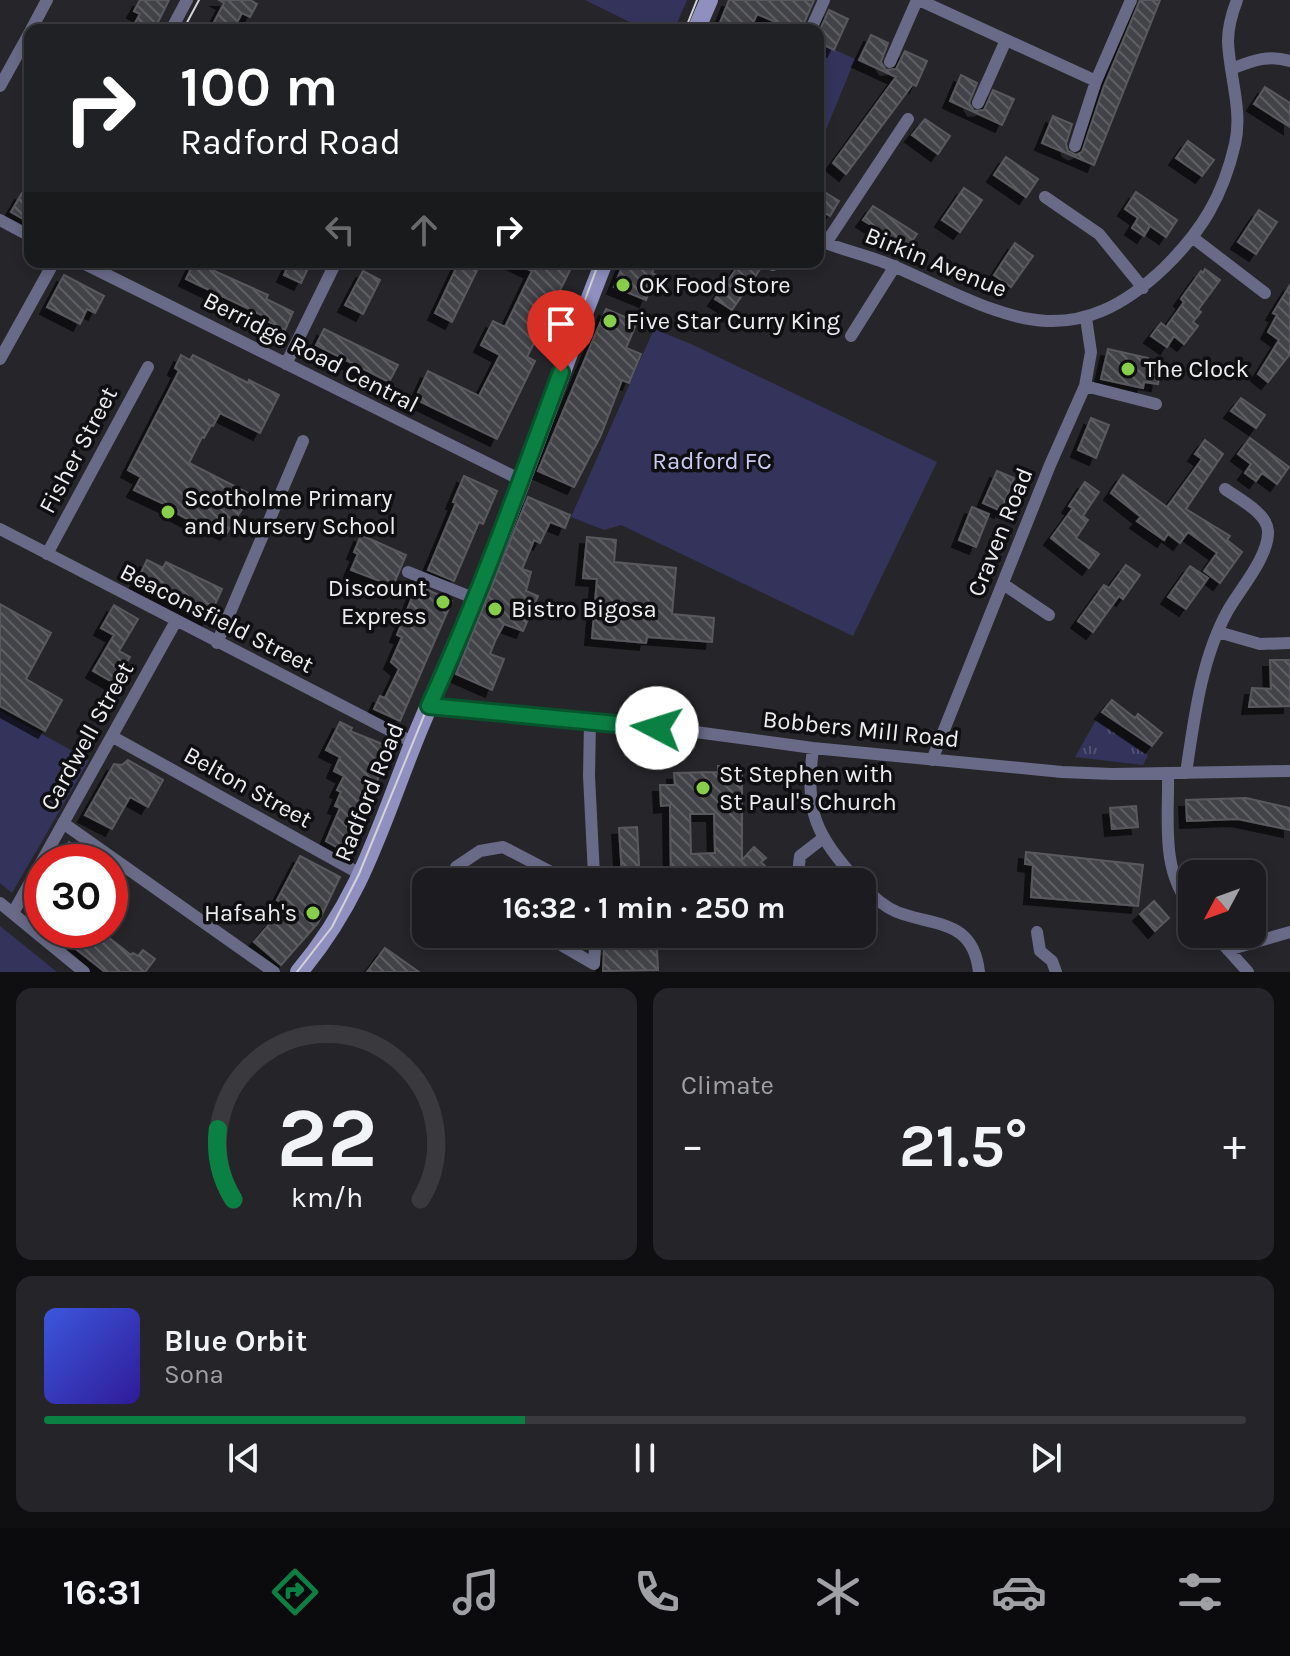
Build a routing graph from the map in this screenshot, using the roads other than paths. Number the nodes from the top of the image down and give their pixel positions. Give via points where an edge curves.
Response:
1 (47, 0) edge
2 (187, 0) edge
3 (709, 0) edge
4 (824, 0) edge
5 (918, 0) edge
6 (1131, 0) edge
7 (1237, 0) edge
8 (34, 24) edge
9 (174, 24) edge
10 (699, 24) edge
11 (813, 24) edge
12 (1006, 40) junction
13 (24, 42) edge
14 (1290, 61) edge
15 (890, 62) dead end
16 (1231, 69) junction
17 (1096, 81) junction
18 (0, 86) edge
19 (978, 103) dead end
20 (908, 119) dead end
21 (1075, 146) dead end
22 (1045, 197) dead end
23 (0, 220) edge
24 (24, 233) edge
25 (1192, 237) junction
26 (824, 239) edge
27 (824, 243) edge
28 (895, 266) junction
29 (51, 268) edge
30 (93, 268) edge
31 (333, 268) edge
32 (602, 268) edge
33 (1143, 288) junction
34 (1265, 293) dead end
35 (1086, 318) junction
36 (851, 336) dead end
37 (0, 359) edge
38 (286, 364) junction
39 (148, 367) dead end
40 (1085, 386) junction
41 (1156, 404) dead end
42 (303, 441) dead end
43 (521, 480) junction
44 (1225, 489) dead end
45 (0, 529) edge
46 (47, 554) junction
47 (408, 572) dead end
48 (1003, 584) junction
49 (476, 599) junction
50 (1049, 615) dead end
51 (176, 621) junction
52 (1218, 632) junction
53 (217, 643) junction
54 (1290, 643) edge
55 (429, 706) junction
56 (590, 722) junction
57 (113, 737) junction
58 (414, 743) junction
59 (813, 748) junction
60 (932, 760) junction
61 (1290, 771) edge
62 (1168, 773) junction
63 (1186, 773) junction
64 (63, 823) junction
65 (822, 839) junction
66 (456, 867) dead end
67 (543, 868) edge
68 (594, 868) edge
69 (799, 868) edge
70 (846, 868) edge
71 (362, 875) junction
72 (1178, 888) edge
73 (876, 898) edge
74 (0, 903) edge
75 (13, 913) junction
76 (1037, 932) dead end
77 (1290, 932) edge
78 (566, 948) edge
79 (595, 948) edge
80 (1228, 950) joint
81 (84, 972) edge
82 (274, 972) edge
83 (299, 972) edge
84 (979, 972) edge
85 (1056, 972) edge
86 (1248, 972) edge

1 - 8 street
2 - 9 street
3 - 10 street
4 - 11 street
5 - 12 street
5 - 15 street
6 - 17 street
7 - 16 street, Birkin Avenue via 1228,39
12 - 17 street
12 - 19 street
13 - 18 street
14 - 16 street via 1262,57
16 - 25 street, Birkin Avenue via 1236,141 1216,203
17 - 21 street
20 - 26 street
22 - 33 street via 1099,234
23 - 24 street
25 - 33 street, Birkin Avenue
25 - 34 street
27 - 28 street, Birkin Avenue
28 - 35 street, Birkin Avenue via 998,312 1032,319
28 - 36 street
29 - 37 street
30 - 38 street, Berridge Road Central
31 - 38 street
32 - 43 street, Radford Road
33 - 35 street, Birkin Avenue
35 - 40 street, Craven Road via 1091,352
38 - 43 street, Berridge Road Central
39 - 46 street, Fisher Street
40 - 41 street
40 - 48 street, Craven Road
42 - 53 street
43 - 49 street, Radford Road
44 - 52 street via 1264,518 1268,528 1257,562
45 - 46 street, Beaconsfield Street
46 - 51 street, Beaconsfield Street
47 - 49 street
48 - 50 street
48 - 60 street, Craven Road
49 - 55 street, Radford Road
51 - 53 street, Beaconsfield Street
51 - 57 street, Cardwell Street
52 - 54 street via 1260,644
52 - 63 street via 1198,702
53 - 58 street, Beaconsfield Street
55 - 56 street, Bobbers Mill Road
55 - 58 street, Radford Road
56 - 59 street, Bobbers Mill Road
56 - 68 street
57 - 64 street, Cardwell Street
57 - 71 street, Belton Street
58 - 71 street, Radford Road
59 - 60 street, Bobbers Mill Road
59 - 65 street via 810,800
60 - 62 street, Bobbers Mill Road via 1062,772
61 - 63 street, Bobbers Mill Road
62 - 63 street, Bobbers Mill Road
62 - 72 street via 1168,850
64 - 75 street, Cardwell Street
64 - 82 street
65 - 69 street via 800,856
65 - 70 street
66 - 67 street via 480,851 503,847
71 - 83 street, Radford Road via 334,927
73 - 84 street via 897,912 964,935 975,951
74 - 75 street
75 - 81 street
76 - 85 street via 1040,951
77 - 80 street
78 - 79 street via 594,964
80 - 86 street

